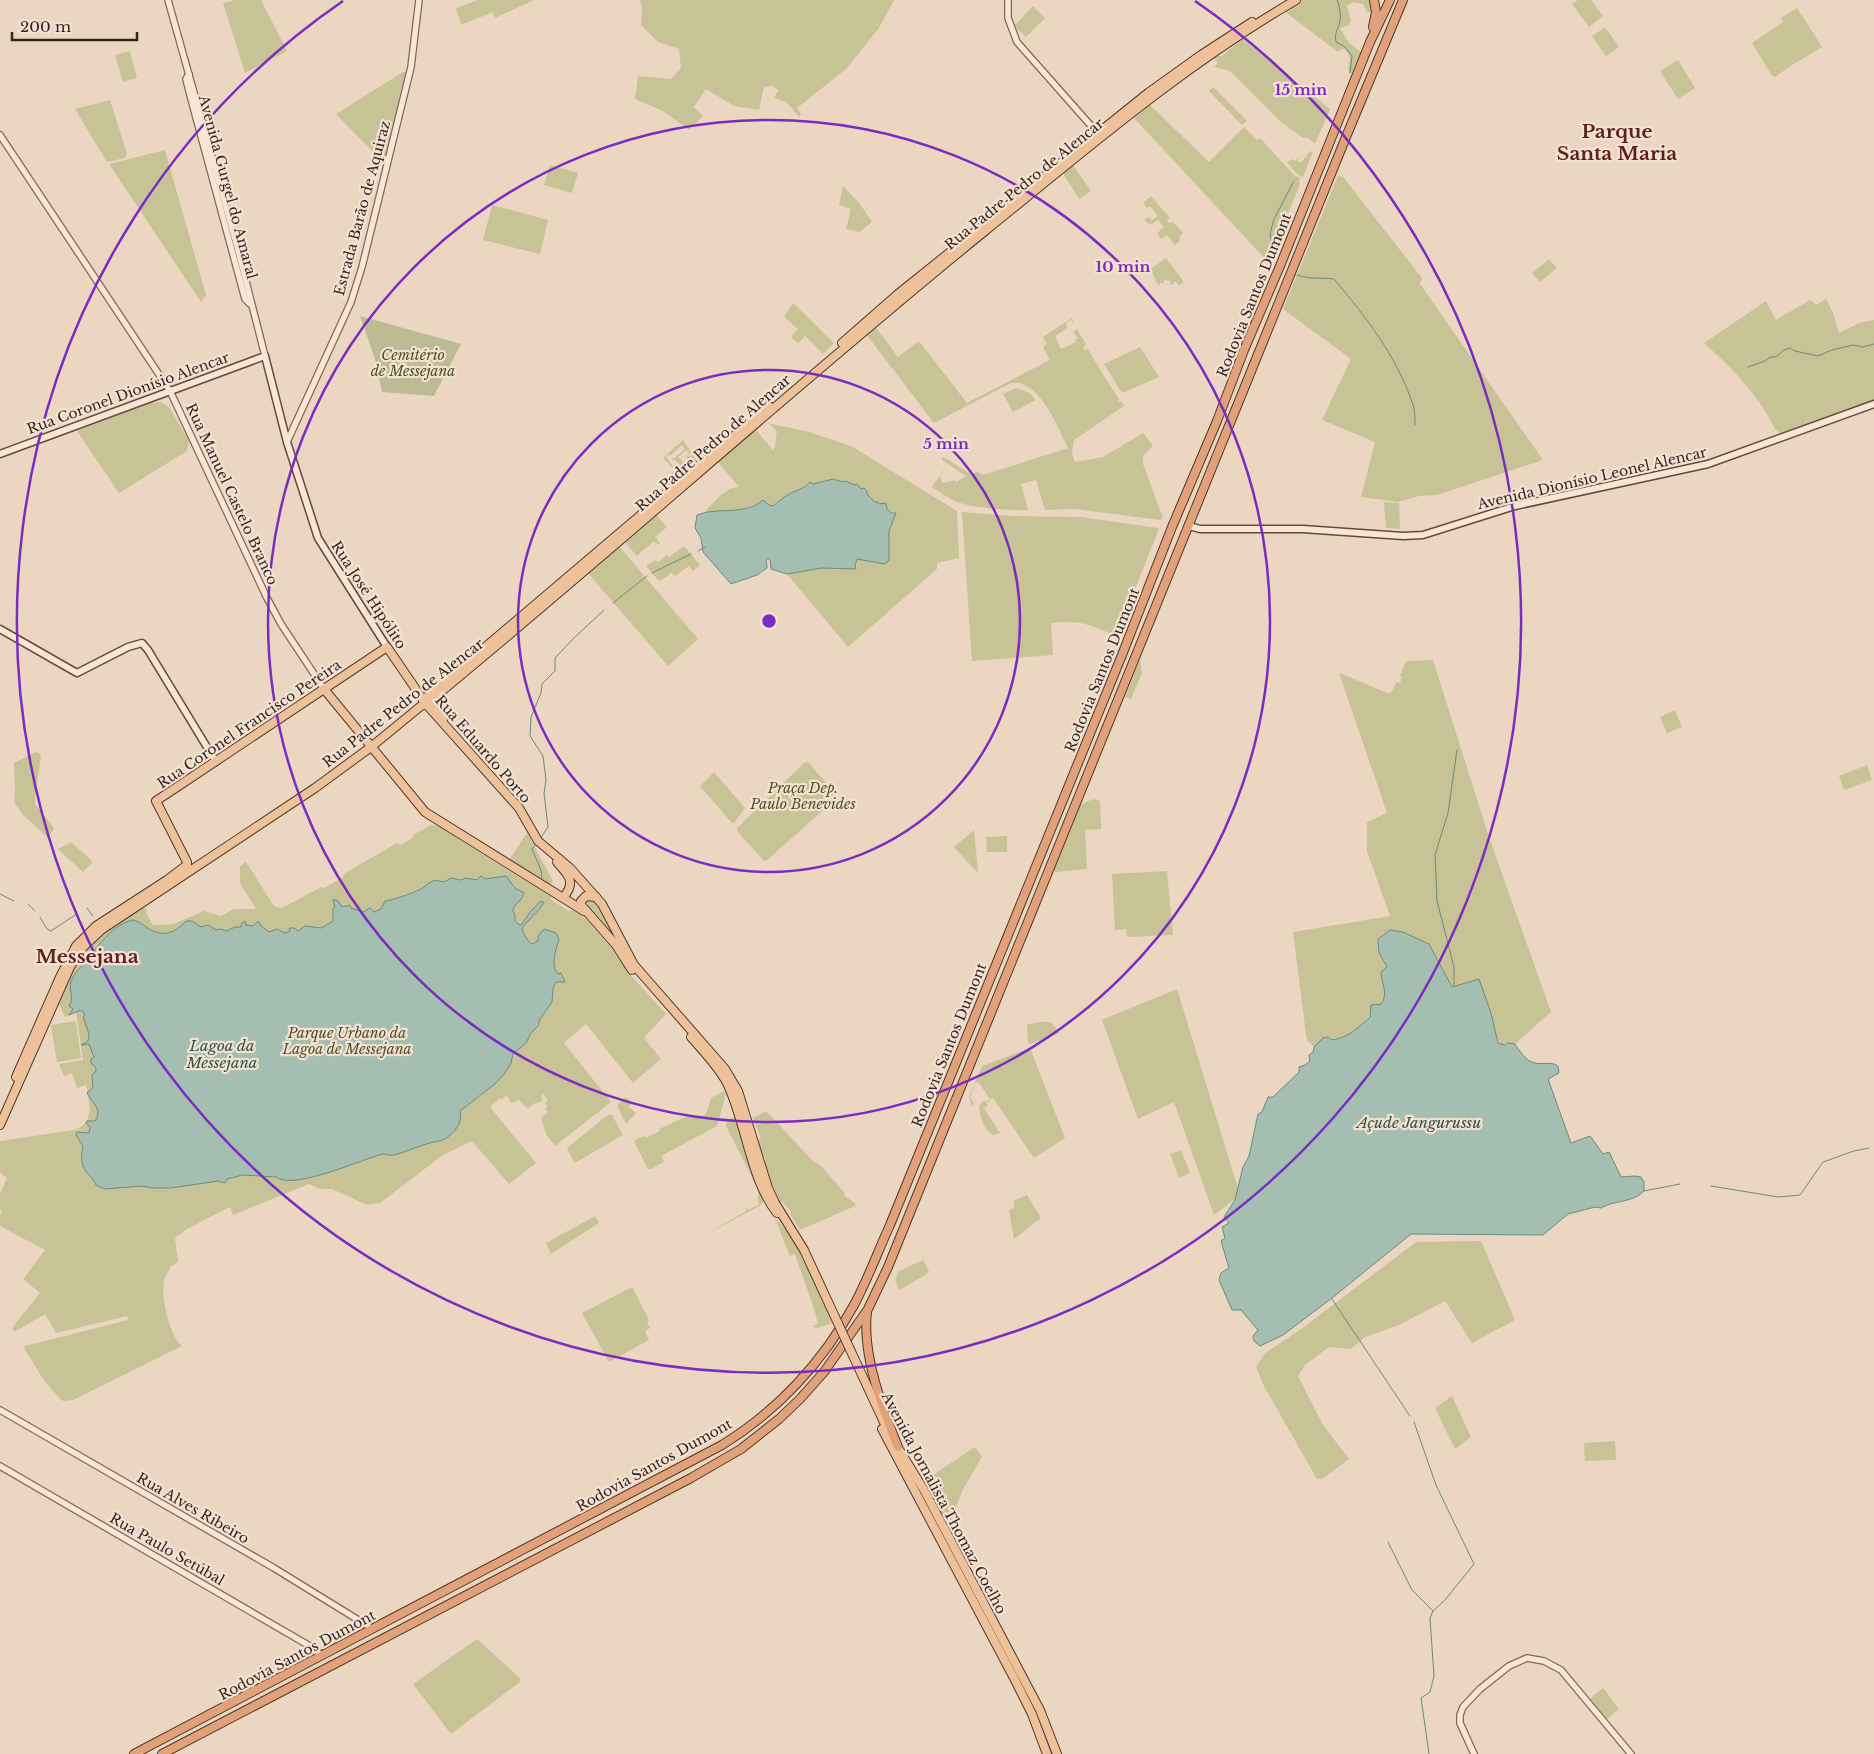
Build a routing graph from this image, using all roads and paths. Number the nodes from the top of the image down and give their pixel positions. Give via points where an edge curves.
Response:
1 (168, 0) edge
2 (418, 0) edge
3 (1008, 0) edge
4 (1287, 0) edge
5 (1296, 0) edge
6 (1374, 0) edge
7 (1390, 0) edge
8 (1403, 0) edge
9 (1370, 42) junction
10 (1203, 58) junction
11 (0, 135) edge
12 (1100, 135) junction
13 (265, 356) junction
14 (170, 391) junction
15 (1874, 404) edge
16 (287, 442) junction
17 (0, 454) edge
18 (1189, 526) junction
19 (0, 629) edge
20 (387, 647) junction
21 (324, 689) junction
22 (427, 701) junction
23 (447, 727) joint
24 (371, 746) junction
25 (216, 762) junction
26 (544, 848) junction
27 (566, 894) dead end
28 (596, 897) junction
29 (142, 900) junction
30 (587, 914) junction
31 (0, 1113) edge
32 (0, 1125) edge
33 (828, 1304) junction
34 (868, 1309) junction
35 (853, 1361) junction
36 (0, 1410) edge
37 (898, 1447) junction
38 (0, 1466) edge
39 (373, 1629) junction
40 (321, 1655) junction
41 (1019, 1679) junction
42 (1036, 1712) junction
43 (134, 1754) edge
44 (162, 1754) edge
45 (1047, 1754) edge
46 (1057, 1754) edge
47 (1474, 1754) edge
48 (1631, 1754) edge

1 - 13 street, Avenida Gurgel do Amaral via 245,299 252,306
2 - 16 street, Estrada Barão de Aquiraz via 411,67 362,267 350,302
3 - 12 street via 1008,18 1014,37
4 - 10 main road, Rua Padre Pedro de Alencar
5 - 10 main road, Rua Padre Pedro de Alencar
6 - 9 highway via 1376,12
7 - 9 highway, Rodovia Santos Dumont
8 - 18 highway, Rodovia Santos Dumont
9 - 39 highway, Rodovia Santos Dumont via 890,1225 854,1305 833,1339 773,1407 729,1441
10 - 12 main road, Rua Padre Pedro de Alencar
11 - 14 street, Rua Manuel Castelo Branco
12 - 22 main road, Rua Padre Pedro de Alencar via 855,335
13 - 14 main road, Rua Coronel Dionísio Alencar
13 - 16 main road, Avenida Gurgel do Amaral
14 - 17 main road, Rua Coronel Dionísio Alencar
14 - 21 street, Rua Manuel Castelo Branco via 267,598
15 - 18 main road, Avenida Dionísio Leonel Alencar via 1708,464 1515,506 1423,535 1303,529 1200,529
16 - 20 main road, Rua José Hipólito via 322,548
18 - 34 highway, Rodovia Santos Dumont via 888,1267
19 - 25 main road via 77,673 140,643 144,644
20 - 21 main road, Rua Coronel Francisco Pereira
20 - 22 main road, Rua José Hipólito
21 - 24 main road, Avenida Jornalista Thomaz Coelho
21 - 25 main road, Rua Coronel Francisco Pereira
22 - 23 main road, Rua José Hipólito
22 - 24 main road, Rua Padre Pedro de Alencar
23 - 26 main road, Rua Eduardo Porto via 519,808
24 - 29 main road, Rua Padre Pedro de Alencar via 313,789
24 - 30 main road, Avenida Jornalista Thomaz Coelho via 425,812
25 - 29 main road, Rua Coronel Francisco Pereira via 156,801 187,864
26 - 27 main road via 569,876 571,883
26 - 28 main road, Rua Eduardo Porto via 570,868
28 - 30 main road via 588,895 581,901 580,905
28 - 33 main road, Avenida Jornalista Thomaz Coelho via 634,965 734,1082 768,1188 804,1250
29 - 31 main road via 96,926 72,952
29 - 32 main road via 88,941 74,961
30 - 33 main road, Avenida Jornalista Thomaz Coelho via 723,1077 765,1196 800,1250
33 - 35 main road, Avenida Jornalista Thomaz Coelho, bridge
34 - 37 highway via 868,1348 885,1413
34 - 44 highway, Rodovia Santos Dumont via 834,1360 800,1400 728,1458
35 - 37 main road, Avenida Jornalista Thomaz Coelho
35 - 41 main road, Avenida Jornalista Thomaz Coelho via 886,1439
36 - 39 street, Rua Alves Ribeiro
37 - 41 main road, Avenida Jornalista Thomaz Coelho via 924,1490
38 - 40 street, Rua Paulo Setúbal
39 - 40 highway, Rodovia Santos Dumont
40 - 43 highway, Rodovia Santos Dumont
41 - 42 main road, Avenida Jornalista Thomaz Coelho
42 - 45 main road, Avenida Jornalista Thomaz Coelho
42 - 46 main road, Avenida Jornalista Thomaz Coelho
47 - 48 street via 1460,1721 1460,1713 1489,1682 1527,1658 1544,1661 1563,1672

